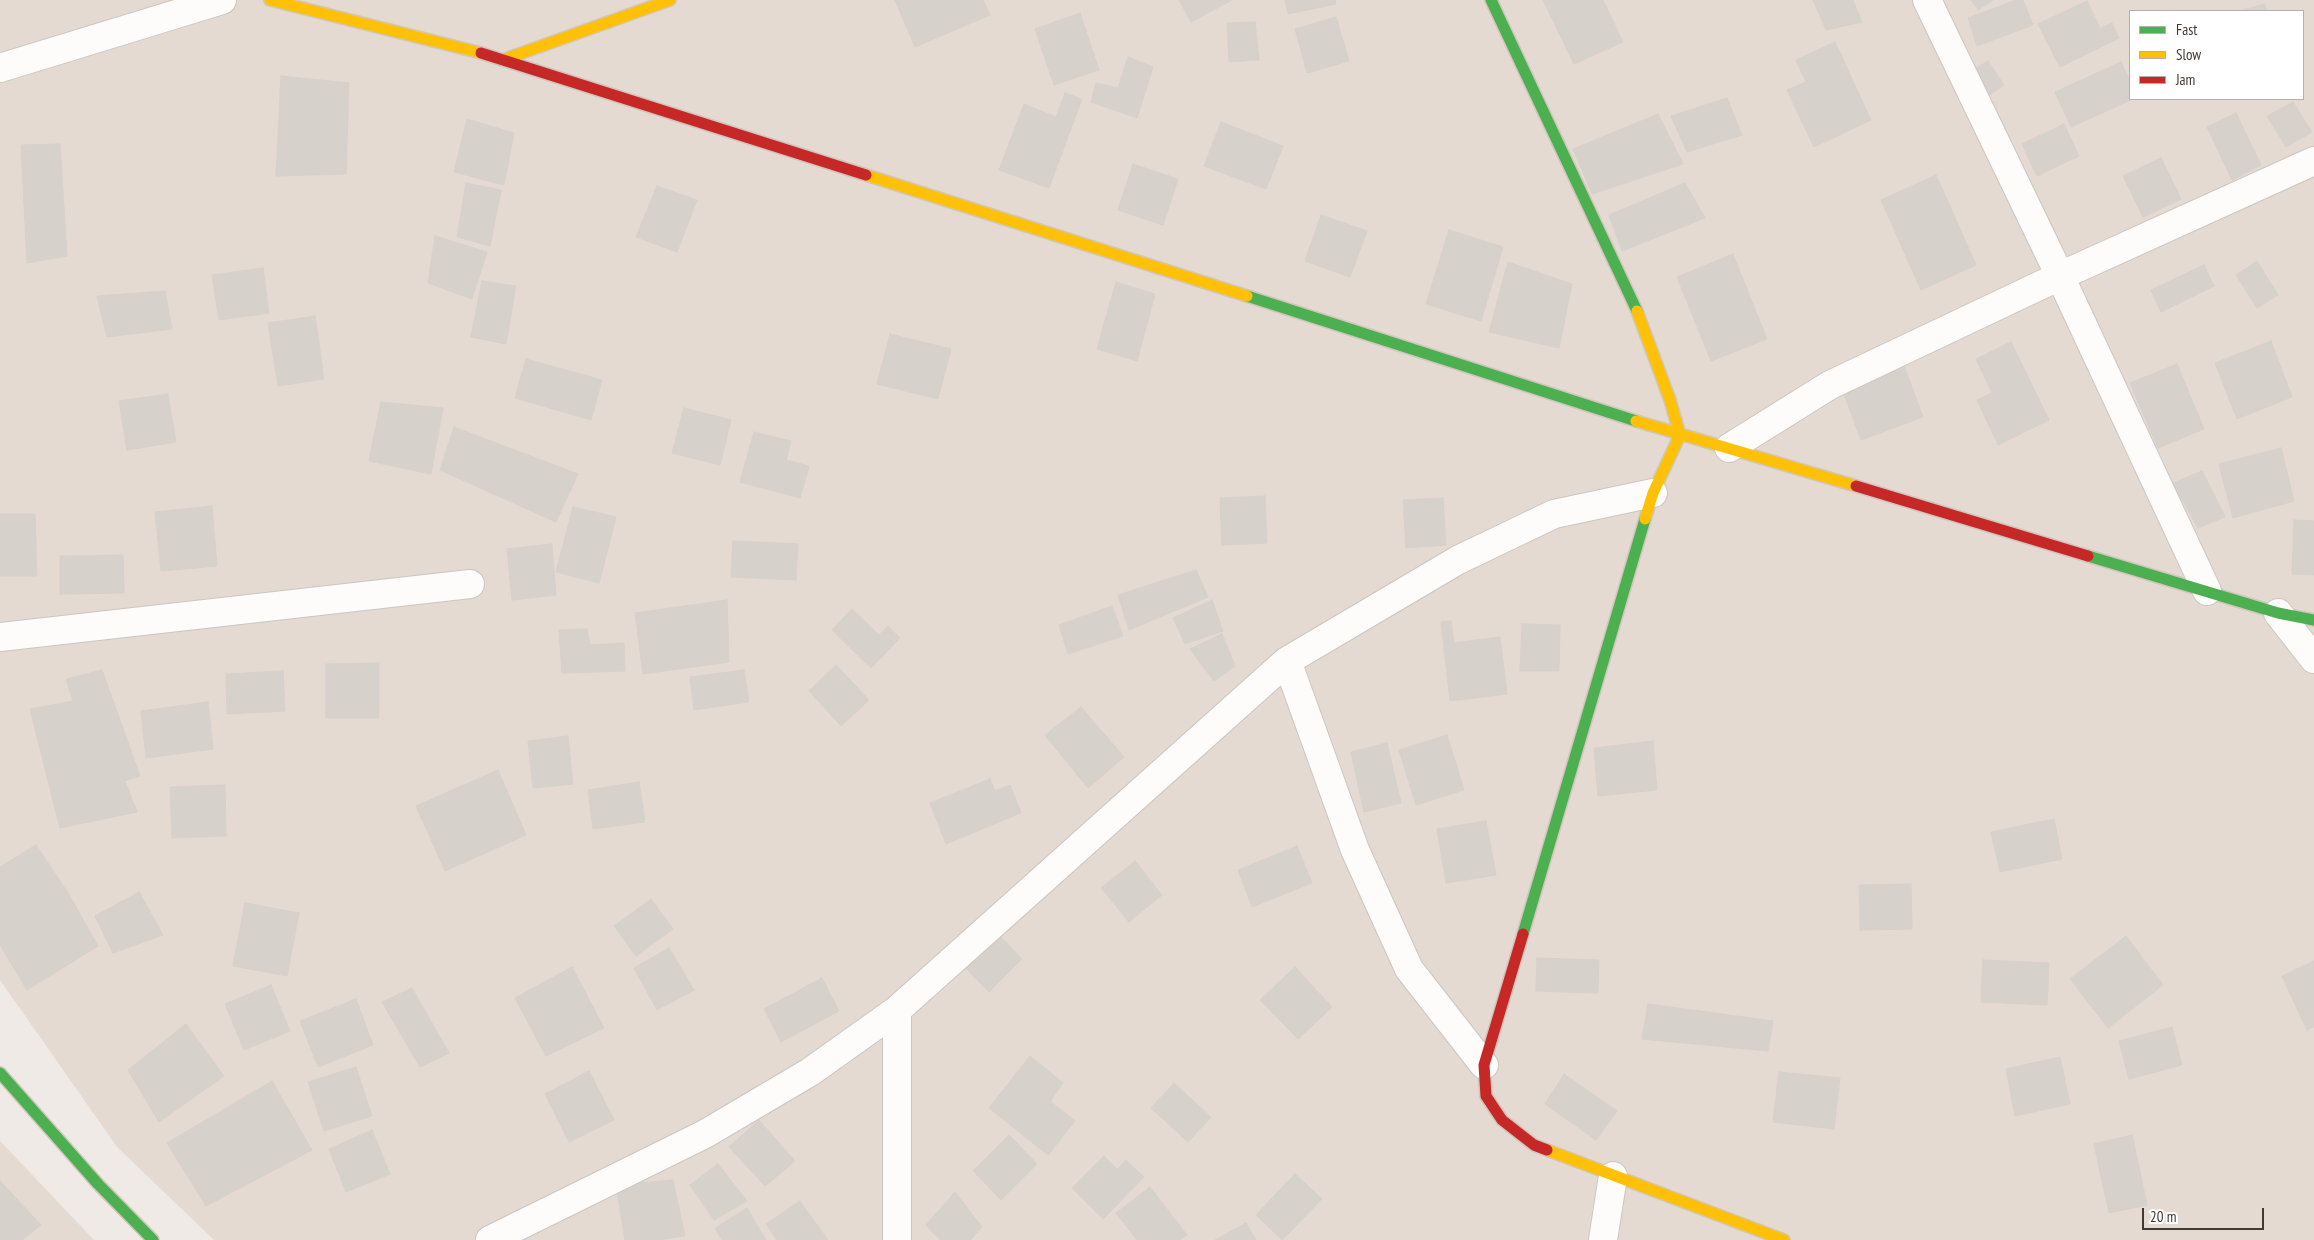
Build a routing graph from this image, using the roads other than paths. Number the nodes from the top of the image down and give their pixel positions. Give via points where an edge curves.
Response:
1 (222, 0) edge
2 (270, 0) edge
3 (670, 0) edge
4 (1491, 0) edge
5 (1927, 0) edge
6 (505, 59) junction
7 (0, 68) edge
8 (2314, 161) edge
9 (2060, 276) junction
10 (1680, 435) junction
11 (1728, 448) junction
12 (1653, 493) junction
13 (470, 584) dead end
14 (2207, 591) junction
15 (2278, 613) junction
16 (2314, 620) edge
17 (0, 637) edge
18 (2314, 659) edge
19 (1287, 661) junction
20 (897, 1010) junction
21 (1484, 1065) junction
22 (0, 1073) edge
23 (1613, 1176) junction
24 (153, 1240) edge
25 (490, 1240) edge
26 (897, 1240) edge
27 (1603, 1240) edge
28 (1784, 1240) edge

1 - 7 street
2 - 6 street
3 - 6 street
4 - 10 street via 1643,324
5 - 9 street
6 - 10 street
8 - 9 street
9 - 11 street via 1830,385
9 - 14 street
10 - 11 street
10 - 12 street
11 - 14 street
12 - 19 street via 1554,514 1458,560
12 - 21 street
13 - 17 street
14 - 15 street
15 - 16 street
15 - 18 street
19 - 20 street
19 - 21 street via 1355,850 1409,969
20 - 25 street via 810,1072 705,1134
20 - 26 street
21 - 23 street via 1486,1096 1502,1120 1534,1145
22 - 24 street via 98,1184
23 - 27 street
23 - 28 street

